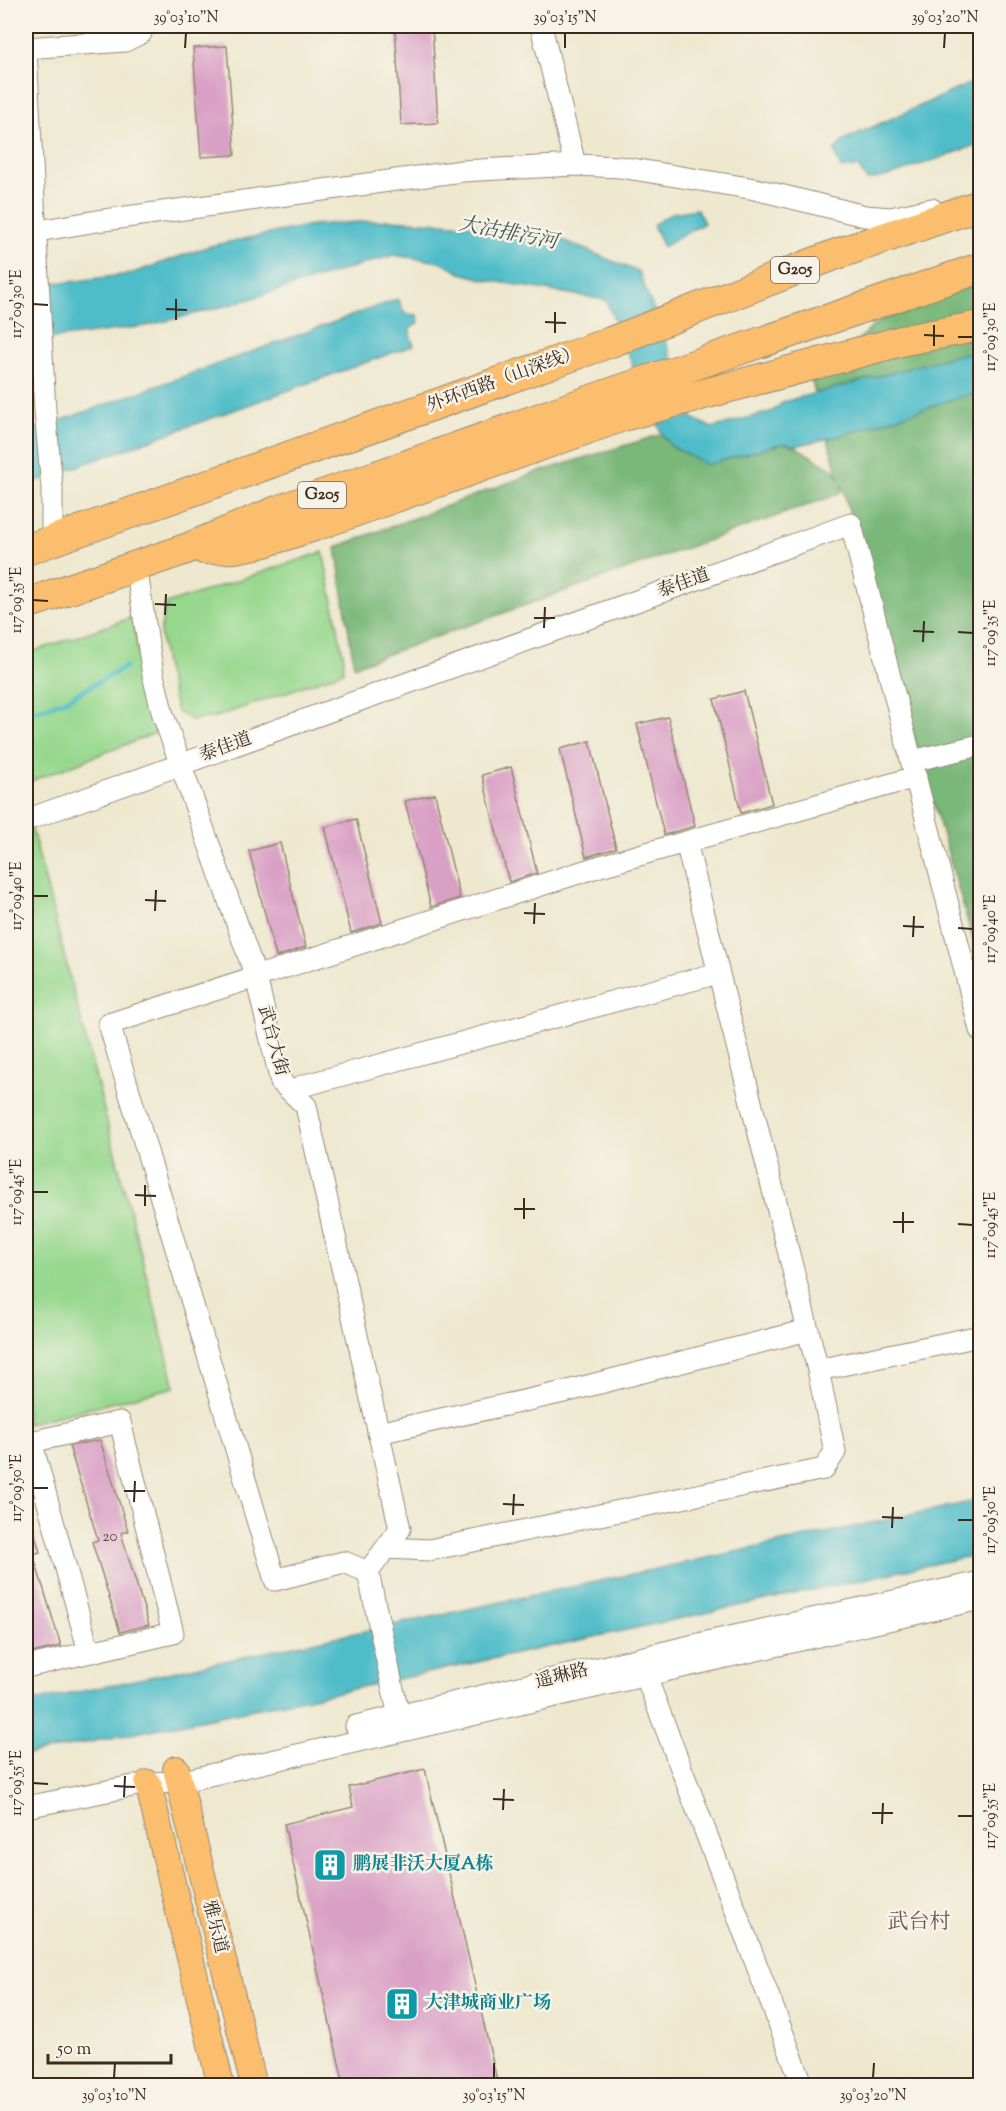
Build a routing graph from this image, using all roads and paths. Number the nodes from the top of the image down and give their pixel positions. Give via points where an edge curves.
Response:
1 (141, 26) edge
2 (542, 26) edge
3 (26, 49) edge
4 (575, 165) junction
5 (981, 195) edge
6 (981, 205) edge
7 (31, 232) edge
8 (981, 268) edge
9 (981, 326) edge
10 (623, 403) junction
11 (39, 546) edge
12 (136, 566) junction
13 (26, 604) edge
14 (981, 745) edge
15 (180, 764) junction
16 (914, 769) junction
17 (26, 820) edge
18 (686, 842) junction
19 (718, 973) junction
20 (256, 976) junction
21 (981, 1030) edge
22 (294, 1094) junction
23 (808, 1330) junction
24 (981, 1336) edge
25 (818, 1370) junction
26 (378, 1432) junction
27 (28, 1442) edge
28 (386, 1548) junction
29 (368, 1572) junction
30 (981, 1582) edge
31 (981, 1599) edge
32 (88, 1653) junction
33 (643, 1666) junction
34 (26, 1668) edge
35 (400, 1723) junction
36 (178, 1776) junction
37 (148, 1783) junction
38 (26, 1807) edge
39 (221, 2085) edge
40 (254, 2085) edge
41 (803, 2085) edge

1 - 3 street via 141,33 125,41
2 - 4 street
3 - 7 street
4 - 5 street via 620,167 755,189 865,216 891,218
4 - 7 street via 462,171
6 - 11 highway, 外环西路（山深线） / G205 via 834,255 611,342
7 - 11 street via 38,275 52,488
8 - 10 highway, G205
9 - 10 highway
10 - 12 highway, G205 via 277,511
12 - 13 highway, G205
12 - 15 street, 武台大街 via 153,675
14 - 16 street
15 - 16 street, 泰佳道 via 851,524
15 - 17 street, 泰佳道
15 - 20 street, 武台大街
16 - 18 street
16 - 21 street, 泰佳道
18 - 19 street
18 - 20 street
19 - 22 street via 302,1086
19 - 23 street
20 - 22 street, 武台大街 via 281,1082
20 - 29 street via 109,1024 275,1580 344,1562
22 - 26 street, 武台大街 via 306,1106
23 - 25 street
23 - 26 street via 564,1392
24 - 25 street
25 - 28 street via 835,1452 824,1469 429,1550
26 - 28 street, 武台大街 via 400,1529
27 - 32 street
27 - 32 street via 120,1422 172,1633
28 - 29 street, 武台大街
29 - 35 street
30 - 33 street, 遥琳路
31 - 33 street, 遥琳路
32 - 34 street
33 - 35 street, 遥琳路
33 - 41 street
35 - 36 street, 遥琳路
36 - 37 street, 遥琳路
36 - 40 main road, 雅乐道
37 - 38 street, 遥琳路
37 - 39 main road, 雅乐道

